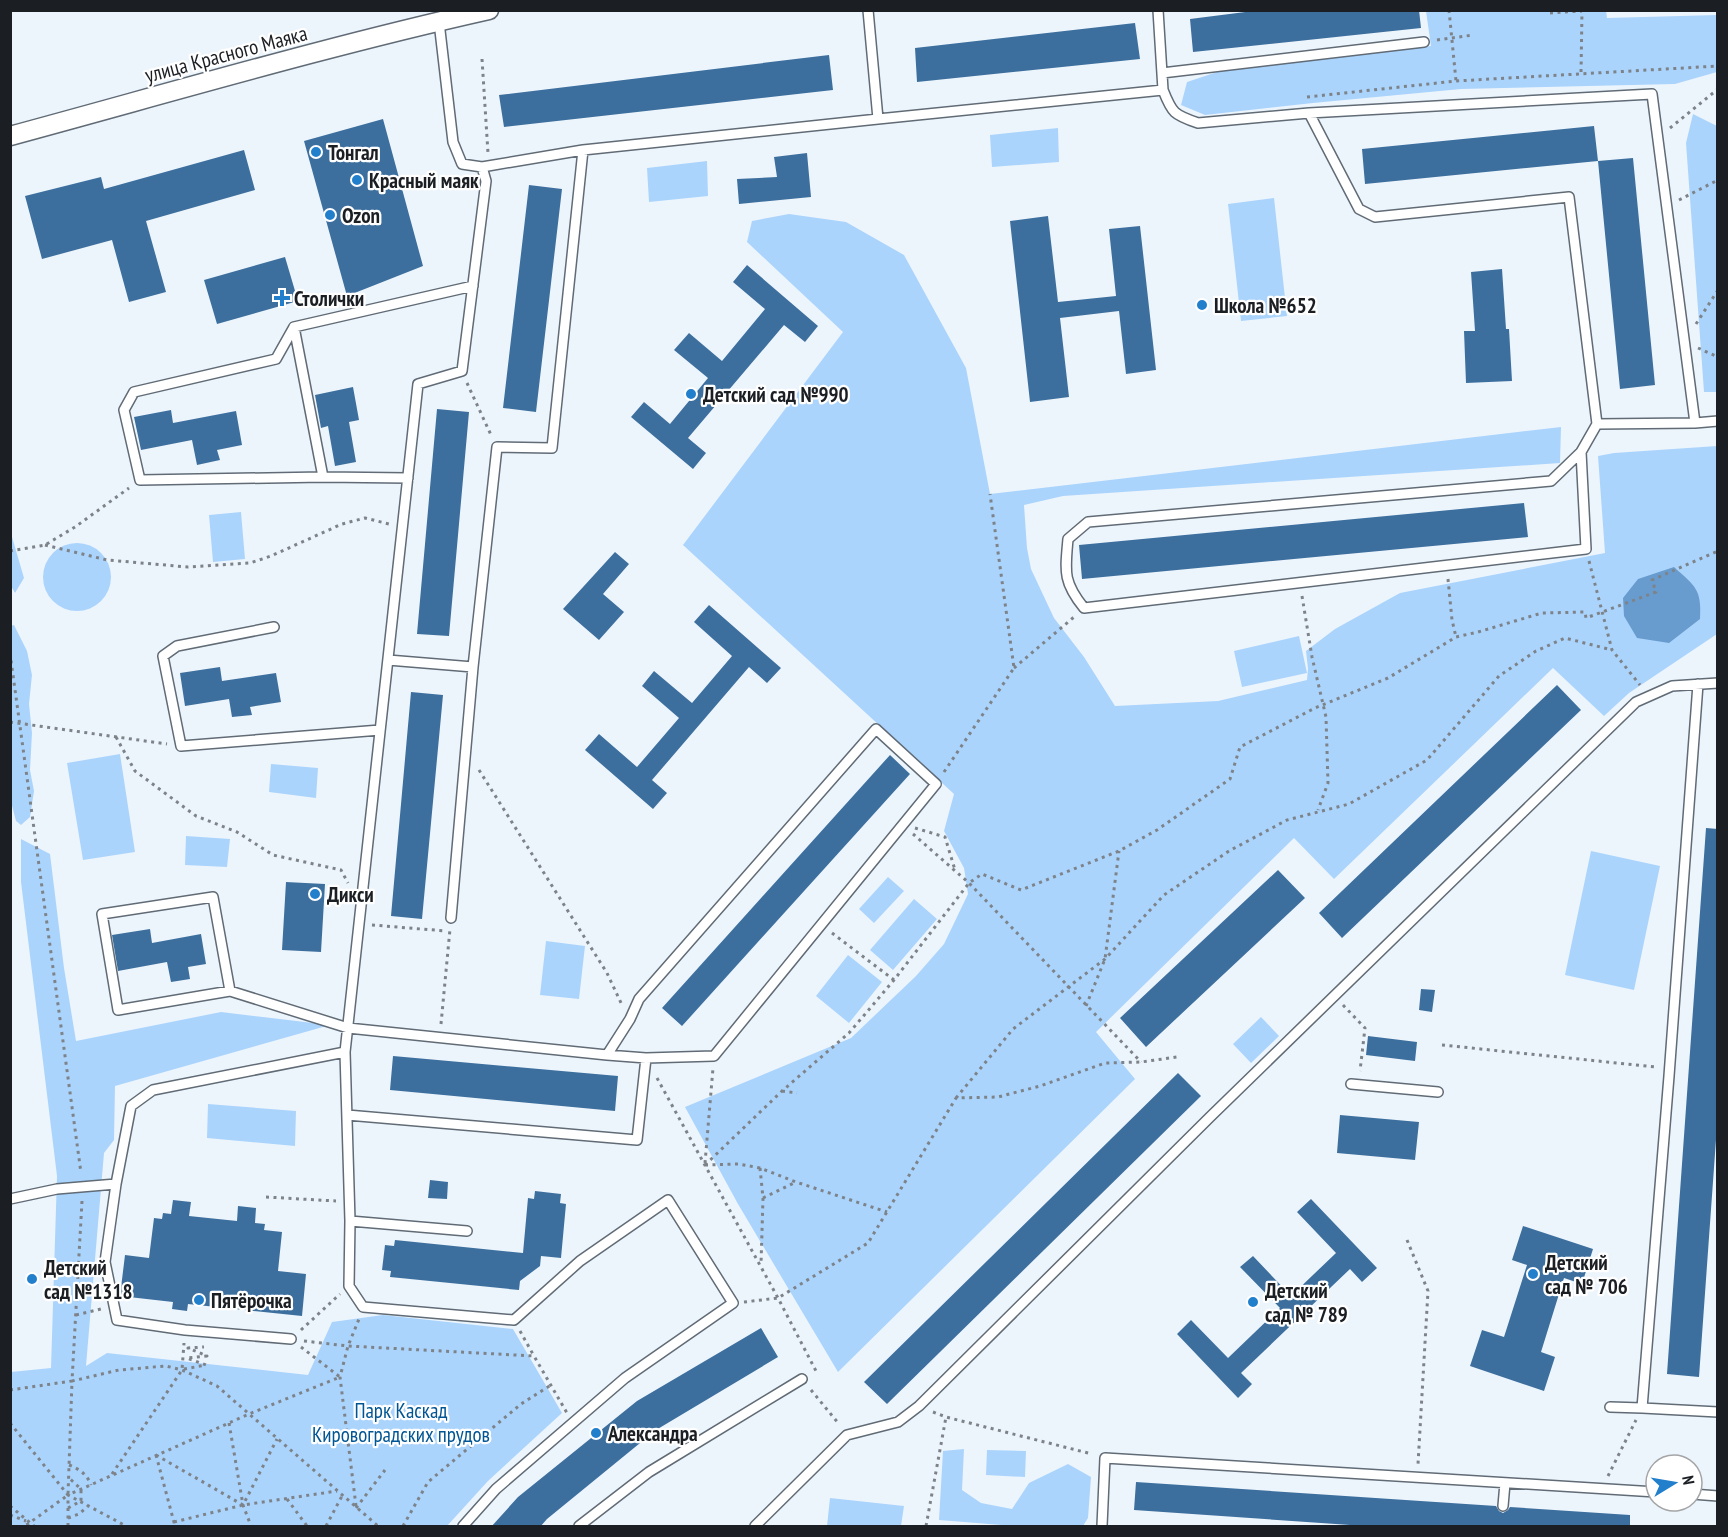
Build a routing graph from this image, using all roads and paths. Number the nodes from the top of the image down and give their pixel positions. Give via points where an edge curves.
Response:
1 (489, 10) edge
2 (868, 10) edge
3 (1158, 10) edge
4 (1449, 10) edge
5 (1550, 13) dead end
6 (439, 22) junction
7 (1473, 35) dead end
8 (1452, 38) junction
9 (1424, 42) joint
10 (482, 59) dead end
11 (1718, 66) edge
12 (1162, 73) junction
13 (1581, 73) junction
14 (1456, 81) junction
15 (1718, 89) edge
16 (1163, 90) junction
17 (1307, 97) dead end
18 (1309, 113) junction
19 (878, 118) junction
20 (10, 136) edge
21 (1658, 137) junction
22 (583, 150) junction
23 (485, 167) junction
24 (1718, 180) edge
25 (1667, 207) junction
26 (473, 286) junction
27 (1718, 290) edge
28 (294, 327) junction
29 (1685, 342) junction
30 (1718, 357) edge
31 (462, 371) junction
32 (1718, 421) edge
33 (1695, 423) junction
34 (1596, 424) junction
35 (497, 447) junction
36 (1581, 452) junction
37 (323, 477) junction
38 (408, 478) junction
39 (140, 480) junction
40 (990, 494) dead end
41 (403, 527) junction
42 (45, 544) junction
43 (1586, 549) junction
44 (10, 551) edge
45 (1718, 551) edge
46 (1446, 565) junction
47 (1300, 582) junction
48 (1084, 608) junction
49 (1602, 612) junction
50 (274, 627) dead end
51 (1456, 637) junction
52 (1612, 650) junction
53 (388, 660) junction
54 (473, 667) junction
55 (1014, 668) junction
56 (1718, 683) edge
57 (1698, 684) junction
58 (1648, 696) junction
59 (1322, 705) junction
60 (10, 722) edge
61 (380, 730) junction
62 (116, 737) junction
63 (181, 746) junction
64 (466, 750) junction
65 (936, 784) junction
66 (1318, 812) junction
67 (903, 824) junction
68 (1119, 850) junction
69 (956, 871) junction
70 (969, 883) junction
71 (348, 890) dead end
72 (451, 918) dead end
73 (359, 923) junction
74 (822, 924) junction
75 (1105, 959) junction
76 (894, 981) junction
77 (1067, 986) junction
78 (230, 991) junction
79 (1341, 1003) dead end
80 (1086, 1006) junction
81 (630, 1019) junction
82 (348, 1028) junction
83 (440, 1038) junction
84 (1442, 1046) dead end
85 (345, 1052) junction
86 (607, 1055) junction
87 (714, 1056) junction
88 (1177, 1057) dead end
89 (646, 1058) junction
90 (1141, 1062) junction
91 (1670, 1068) junction
92 (1355, 1084) joint
93 (782, 1091) junction
94 (1438, 1092) dead end
95 (797, 1093) dead end
96 (957, 1098) junction
97 (347, 1115) junction
98 (705, 1165) junction
99 (760, 1168) junction
100 (796, 1182) junction
101 (116, 1184) junction
102 (266, 1197) dead end
103 (763, 1198) junction
104 (10, 1199) edge
105 (349, 1201) junction
106 (887, 1212) junction
107 (350, 1221) junction
108 (467, 1231) dead end
109 (1407, 1240) dead end
110 (760, 1266) junction
111 (349, 1286) junction
112 (778, 1298) junction
113 (733, 1303) junction
114 (114, 1305) junction
115 (363, 1307) junction
116 (76, 1316) dead end
117 (514, 1320) junction
118 (185, 1330) junction
119 (291, 1339) junction
120 (198, 1343) dead end
121 (348, 1346) junction
122 (534, 1356) junction
123 (182, 1370) junction
124 (340, 1377) junction
125 (802, 1379) junction
126 (551, 1385) junction
127 (10, 1390) edge
128 (1610, 1407) dead end
129 (1642, 1408) junction
130 (1718, 1412) edge
131 (573, 1422) junction
132 (229, 1423) junction
133 (10, 1424) edge
134 (847, 1435) junction
135 (277, 1439) dead end
136 (156, 1455) junction
137 (1105, 1458) junction
138 (69, 1465) junction
139 (386, 1470) dead end
140 (111, 1476) junction
141 (69, 1478) junction
142 (1418, 1478) junction
143 (1505, 1483) junction
144 (91, 1485) junction
145 (81, 1489) junction
146 (1602, 1489) junction
147 (337, 1491) dead end
148 (1644, 1491) edge
149 (68, 1495) junction
150 (342, 1496) dead end
151 (286, 1498) junction
152 (81, 1501) junction
153 (243, 1505) junction
154 (10, 1506) edge
155 (88, 1506) junction
156 (1503, 1506) dead end
157 (68, 1508) junction
158 (10, 1515) edge
159 (68, 1518) junction
160 (30, 1522) junction
161 (175, 1524) edge
162 (25, 1527) edge
163 (34, 1527) edge
164 (68, 1527) edge
165 (126, 1527) edge
166 (252, 1527) edge
167 (307, 1527) edge
168 (326, 1527) edge
169 (402, 1527) edge
170 (463, 1527) edge
171 (579, 1527) edge
172 (755, 1527) edge
173 (926, 1527) edge
174 (1102, 1527) edge

1 - 6 street, улица Красного Маяка
2 - 19 lane
3 - 12 lane
4 - 8 path
5 - 13 path via 1582,10
6 - 20 street, улица Красного Маяка
6 - 23 lane via 453,142 462,164
7 - 8 path
8 - 9 path
8 - 14 path
9 - 12 lane
10 - 23 path
11 - 13 path
12 - 16 lane
13 - 14 path
14 - 17 path
15 - 21 path
16 - 18 lane via 1170,108 1198,123
16 - 19 lane
18 - 21 lane via 1652,94
18 - 34 lane via 1359,209 1375,217 1569,197
19 - 22 lane
21 - 25 lane
22 - 23 lane
22 - 35 lane via 552,448
23 - 26 lane
24 - 25 path
25 - 29 lane
26 - 28 lane
26 - 31 lane
27 - 29 path
28 - 37 lane
28 - 39 lane via 276,359 134,392 124,410
29 - 30 path
29 - 33 lane
31 - 35 path
31 - 38 lane via 418,384
32 - 33 lane
33 - 34 lane
34 - 36 lane
35 - 54 lane
36 - 43 lane
36 - 48 lane via 1551,481 1088,522 1068,539 1065,572 1072,594
37 - 38 lane
37 - 39 lane
38 - 41 lane
39 - 42 path
40 - 55 path
41 - 42 path via 365,518 250,563 188,567 107,560
41 - 53 lane
42 - 44 path
43 - 46 lane
43 - 49 path
45 - 49 path via 1652,580 1656,592
46 - 47 lane
46 - 51 path
47 - 48 lane
47 - 59 path
48 - 55 path
49 - 51 path via 1586,618 1585,612 1542,613
49 - 52 path
50 - 63 lane via 177,646 163,656
51 - 59 path via 1388,678
52 - 58 path
52 - 66 path via 1565,638 1536,651 1499,676 1427,760 1349,804
53 - 54 lane
53 - 61 lane
54 - 64 lane
55 - 65 path
56 - 57 lane
57 - 58 lane via 1672,686
57 - 91 lane
58 - 134 lane via 1636,702 919,1406 898,1422
59 - 66 path via 1326,717 1328,783
59 - 68 path via 1240,747 1230,779 1157,830
60 - 62 path
61 - 63 lane
61 - 73 lane
62 - 63 path
62 - 71 path via 135,771 196,816 237,832 273,855 341,870
64 - 72 lane
64 - 81 path via 607,973
65 - 67 lane
65 - 81 lane via 876,729 639,999
66 - 75 path via 1267,830 1164,895
67 - 69 path
67 - 69 path via 945,837
67 - 74 lane
68 - 70 path via 1021,890 982,874
68 - 75 path
69 - 70 path
70 - 76 path
70 - 77 path
73 - 82 lane
73 - 83 path via 449,933
74 - 76 path
74 - 87 lane
75 - 77 path
75 - 80 path
76 - 93 path via 849,1033
77 - 80 path
77 - 96 path via 1012,1029
78 - 78 lane via 213,897 102,914 118,1010
78 - 82 lane
79 - 92 path via 1365,1028
80 - 90 path
81 - 86 lane
82 - 83 lane
82 - 85 lane
83 - 86 lane
84 - 91 path
85 - 97 lane
85 - 101 lane via 153,1090 131,1106
86 - 89 lane
87 - 89 lane
87 - 98 path
88 - 90 path
89 - 97 lane via 637,1140
89 - 98 path
90 - 96 path via 1105,1063 998,1097
91 - 129 lane
92 - 94 lane
93 - 95 path
93 - 98 path
96 - 106 path
97 - 105 lane
98 - 99 path
98 - 110 path
99 - 100 path
99 - 103 path
100 - 103 path
100 - 106 path
101 - 104 lane via 57,1189
101 - 114 lane via 105,1262
102 - 105 path
103 - 110 path
105 - 107 lane
106 - 112 path via 868,1243
107 - 108 lane
107 - 111 lane
109 - 142 path via 1428,1291
110 - 112 path
111 - 115 lane
111 - 119 path
112 - 113 path
112 - 125 path via 816,1371
113 - 117 lane via 668,1200 580,1261
113 - 131 lane via 625,1378
114 - 116 path
114 - 118 lane via 117,1320
115 - 117 lane
115 - 121 path
117 - 122 path
118 - 119 lane
118 - 123 path
119 - 121 path
119 - 124 path
120 - 123 path via 208,1347 188,1348 207,1356 187,1358 206,1365
121 - 122 path
121 - 124 path
122 - 126 path
123 - 140 path
124 - 132 path
124 - 139 path via 356,1508
125 - 134 path
125 - 171 lane via 649,1472
126 - 131 path
126 - 169 path via 521,1404 428,1482
127 - 138 path via 72,1381
128 - 129 lane
129 - 130 lane
129 - 146 path
131 - 170 lane via 496,1489
132 - 136 path
132 - 153 path
133 - 149 path
134 - 172 lane
135 - 153 path
136 - 140 path
136 - 153 path
136 - 161 path
137 - 142 lane
137 - 173 path via 946,1417
137 - 174 lane
138 - 141 path
138 - 144 path via 84,1473
140 - 144 path
141 - 145 path
141 - 149 path
142 - 143 lane
143 - 146 lane
143 - 156 lane
144 - 145 path
145 - 149 path
145 - 152 path
146 - 148 lane
147 - 151 path
149 - 152 path
149 - 157 path
149 - 160 path
150 - 168 path
151 - 153 path
151 - 167 path
152 - 155 path
152 - 157 path
153 - 161 path
153 - 166 path
154 - 160 path
155 - 159 path
155 - 165 path
157 - 159 path
158 - 160 path
159 - 164 path
160 - 162 path
160 - 163 path

